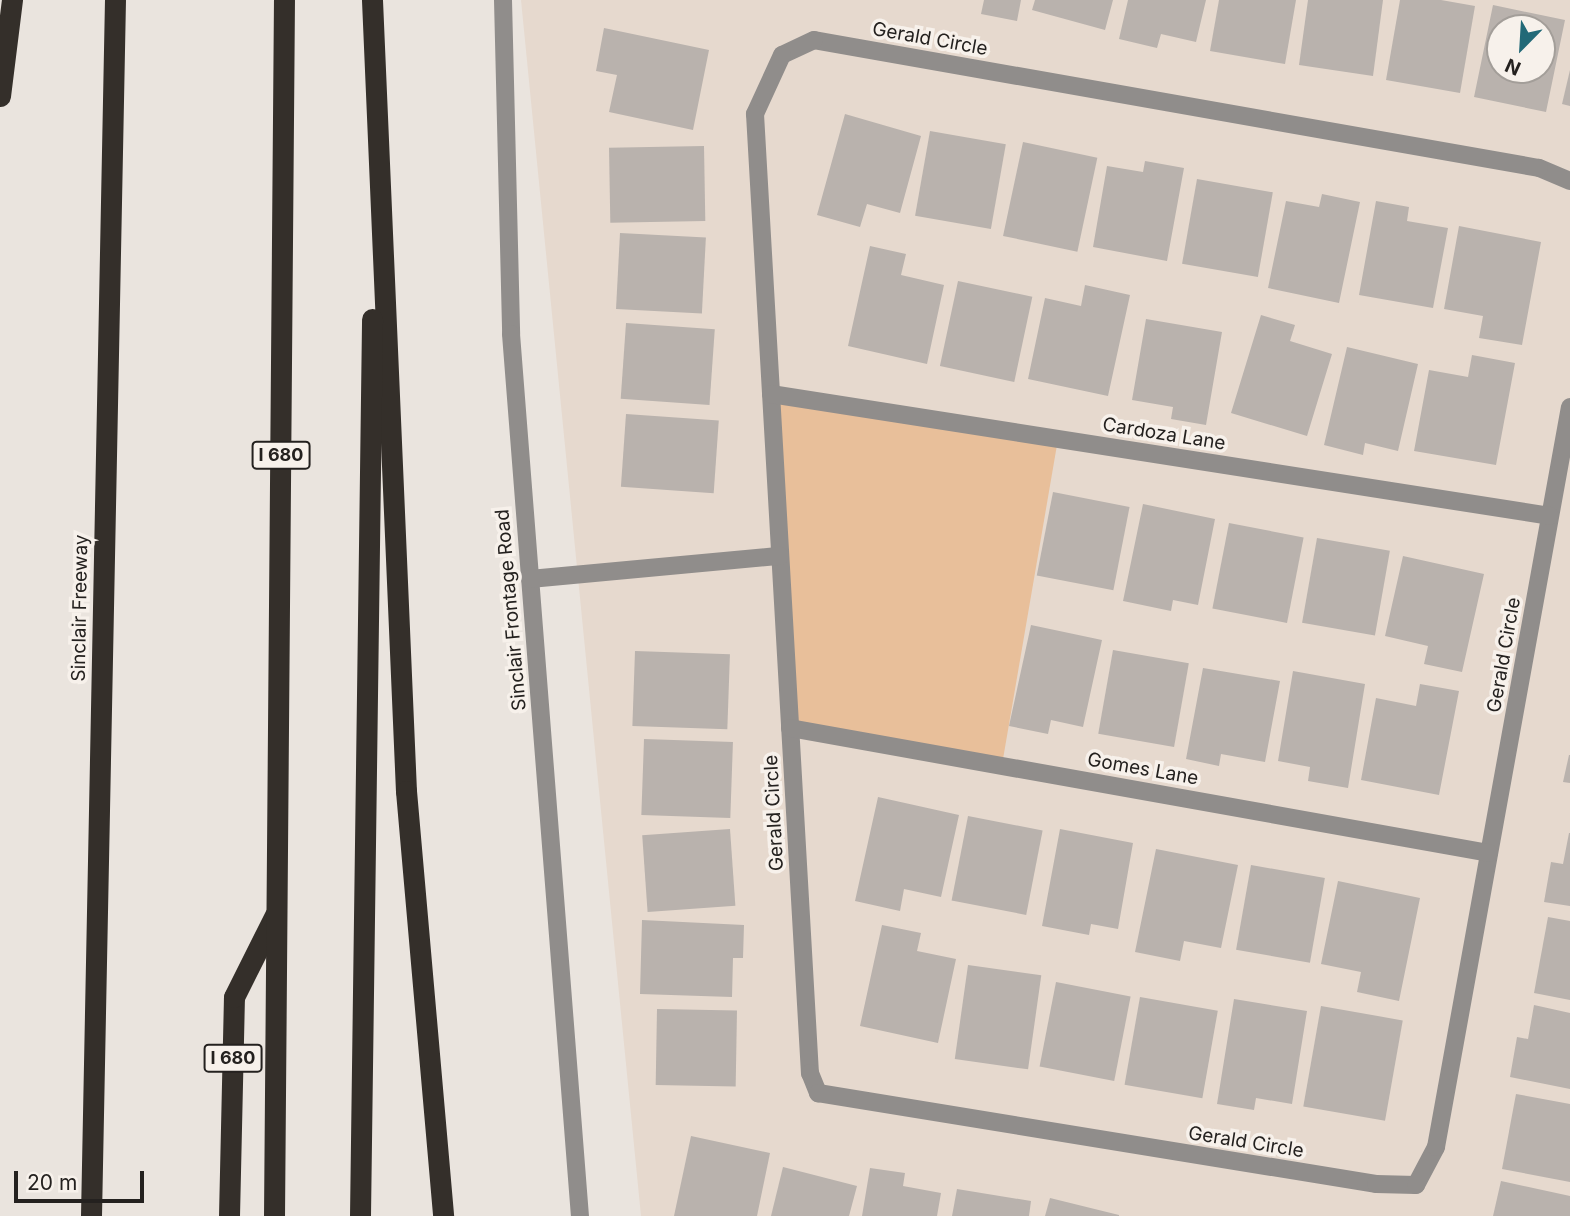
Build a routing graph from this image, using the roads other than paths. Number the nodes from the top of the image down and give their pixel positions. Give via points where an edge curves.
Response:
1 (12, 0) edge
2 (115, 0) edge
3 (284, 0) edge
4 (372, 0) edge
5 (503, 0) edge
6 (375, 37) junction
7 (0, 96) edge
8 (1570, 181) edge
9 (771, 394) junction
10 (1570, 407) edge
11 (1550, 516) junction
12 (780, 556) junction
13 (530, 579) junction
14 (790, 727) junction
15 (1489, 853) junction
16 (277, 910) junction
17 (91, 1216) edge
18 (229, 1216) edge
19 (274, 1216) edge
20 (360, 1216) edge
21 (443, 1216) edge
22 (580, 1216) edge

1 - 7 highway
2 - 17 highway, Sinclair Freeway
3 - 16 highway, I 680
4 - 6 highway
5 - 13 street, Sinclair Frontage Road via 511,334
6 - 20 highway
6 - 21 highway via 407,791
8 - 9 street, Gerald Circle via 1538,168 814,40 782,55 755,114
9 - 11 street, Cardoza Lane
9 - 12 street, Gerald Circle
10 - 11 street, Gerald Circle
11 - 15 street, Gerald Circle
12 - 13 street
12 - 14 street, Gerald Circle
13 - 22 street, Sinclair Frontage Road
14 - 15 street, Gomes Lane
14 - 15 street, Gerald Circle via 810,1073 818,1093 842,1099 1376,1184 1416,1185 1436,1147
16 - 18 highway, I 680 via 234,996
16 - 19 highway, I 680

